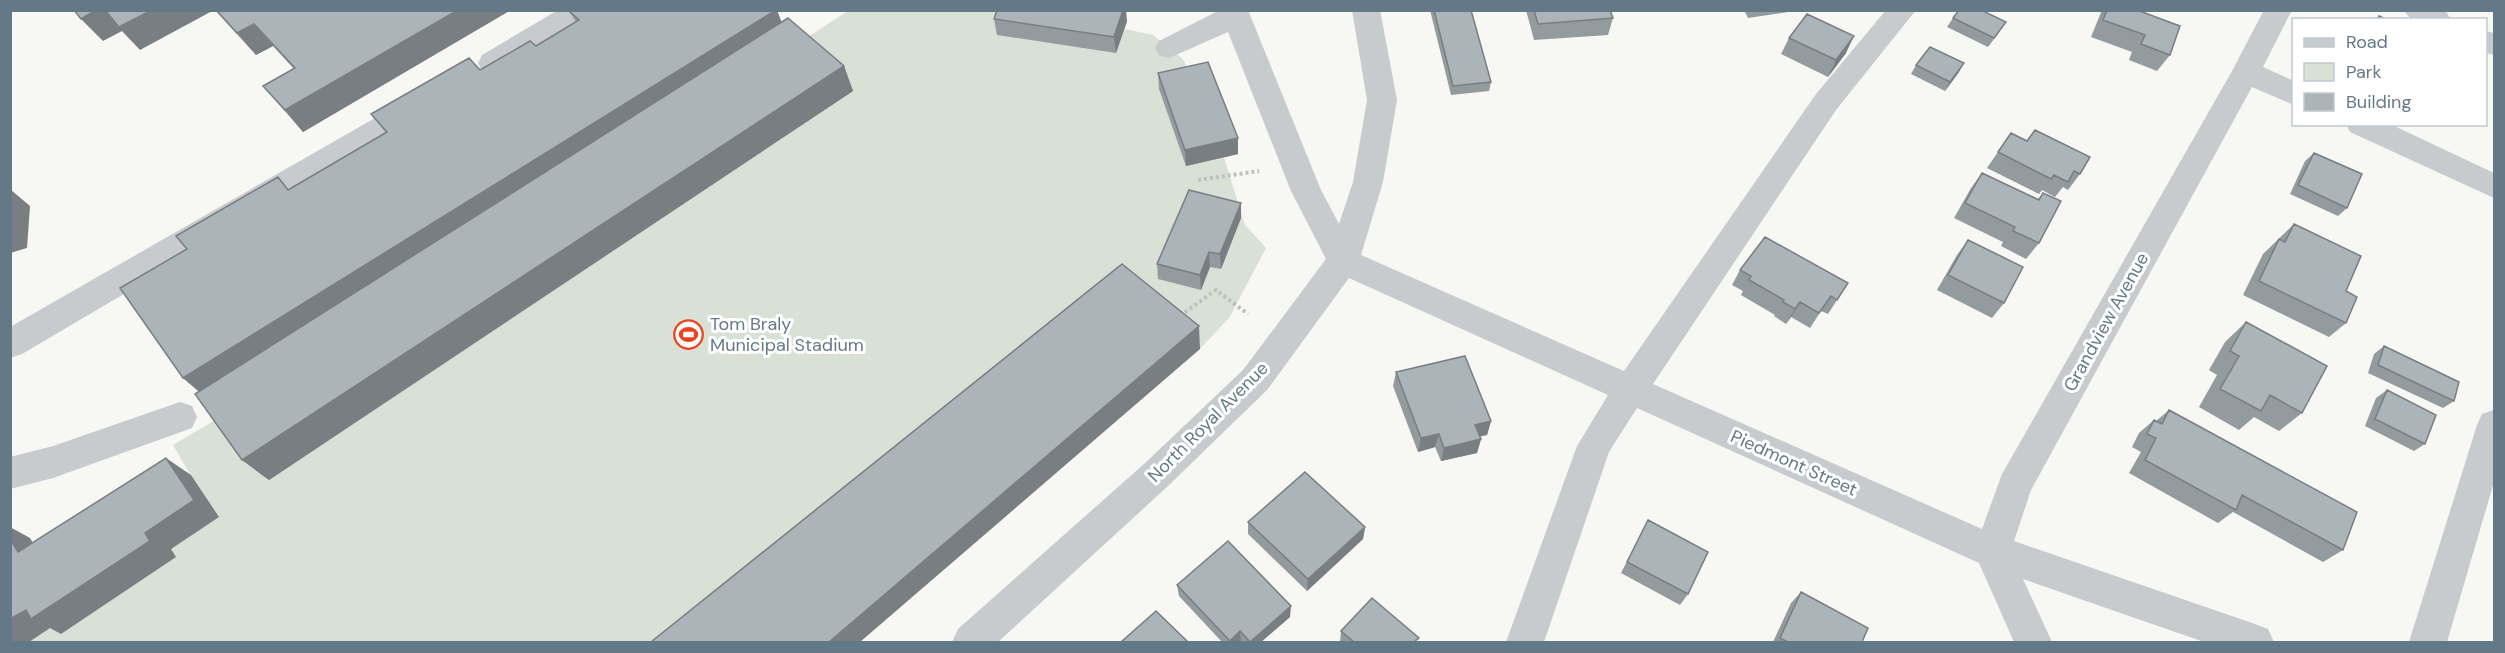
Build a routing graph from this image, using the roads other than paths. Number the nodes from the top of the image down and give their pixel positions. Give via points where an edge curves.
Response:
1 (581, 10) edge
2 (1366, 10) edge
3 (1902, 10) edge
4 (2278, 10) edge
5 (2417, 10) edge
6 (1235, 13) edge
7 (2433, 18) edge
8 (1169, 48) dead end
9 (2246, 72) junction
10 (2292, 93) edge
11 (2365, 126) edge
12 (2494, 186) edge
13 (1343, 261) junction
14 (10, 344) edge
15 (1630, 389) junction
16 (180, 417) dead end
17 (2494, 424) edge
18 (10, 473) edge
19 (1992, 551) junction
20 (971, 642) edge
21 (1525, 642) edge
22 (2033, 642) edge
23 (2254, 642) edge
24 (2428, 642) edge

1 - 14 street
2 - 13 street, North Royal Avenue via 1382,100 1368,182
3 - 15 street via 1826,102
4 - 9 street, Grandview Avenue
5 - 7 street
6 - 8 street
6 - 13 street via 1306,191
9 - 10 street
9 - 19 street, Grandview Avenue via 2015,485
11 - 12 street
13 - 15 street, Piedmont Street
13 - 20 street, North Royal Avenue via 1255,380
15 - 19 street, Piedmont Street
15 - 21 street via 1594,446
16 - 18 street via 53,462
17 - 24 street
19 - 22 street
19 - 23 street, Piedmont Street

